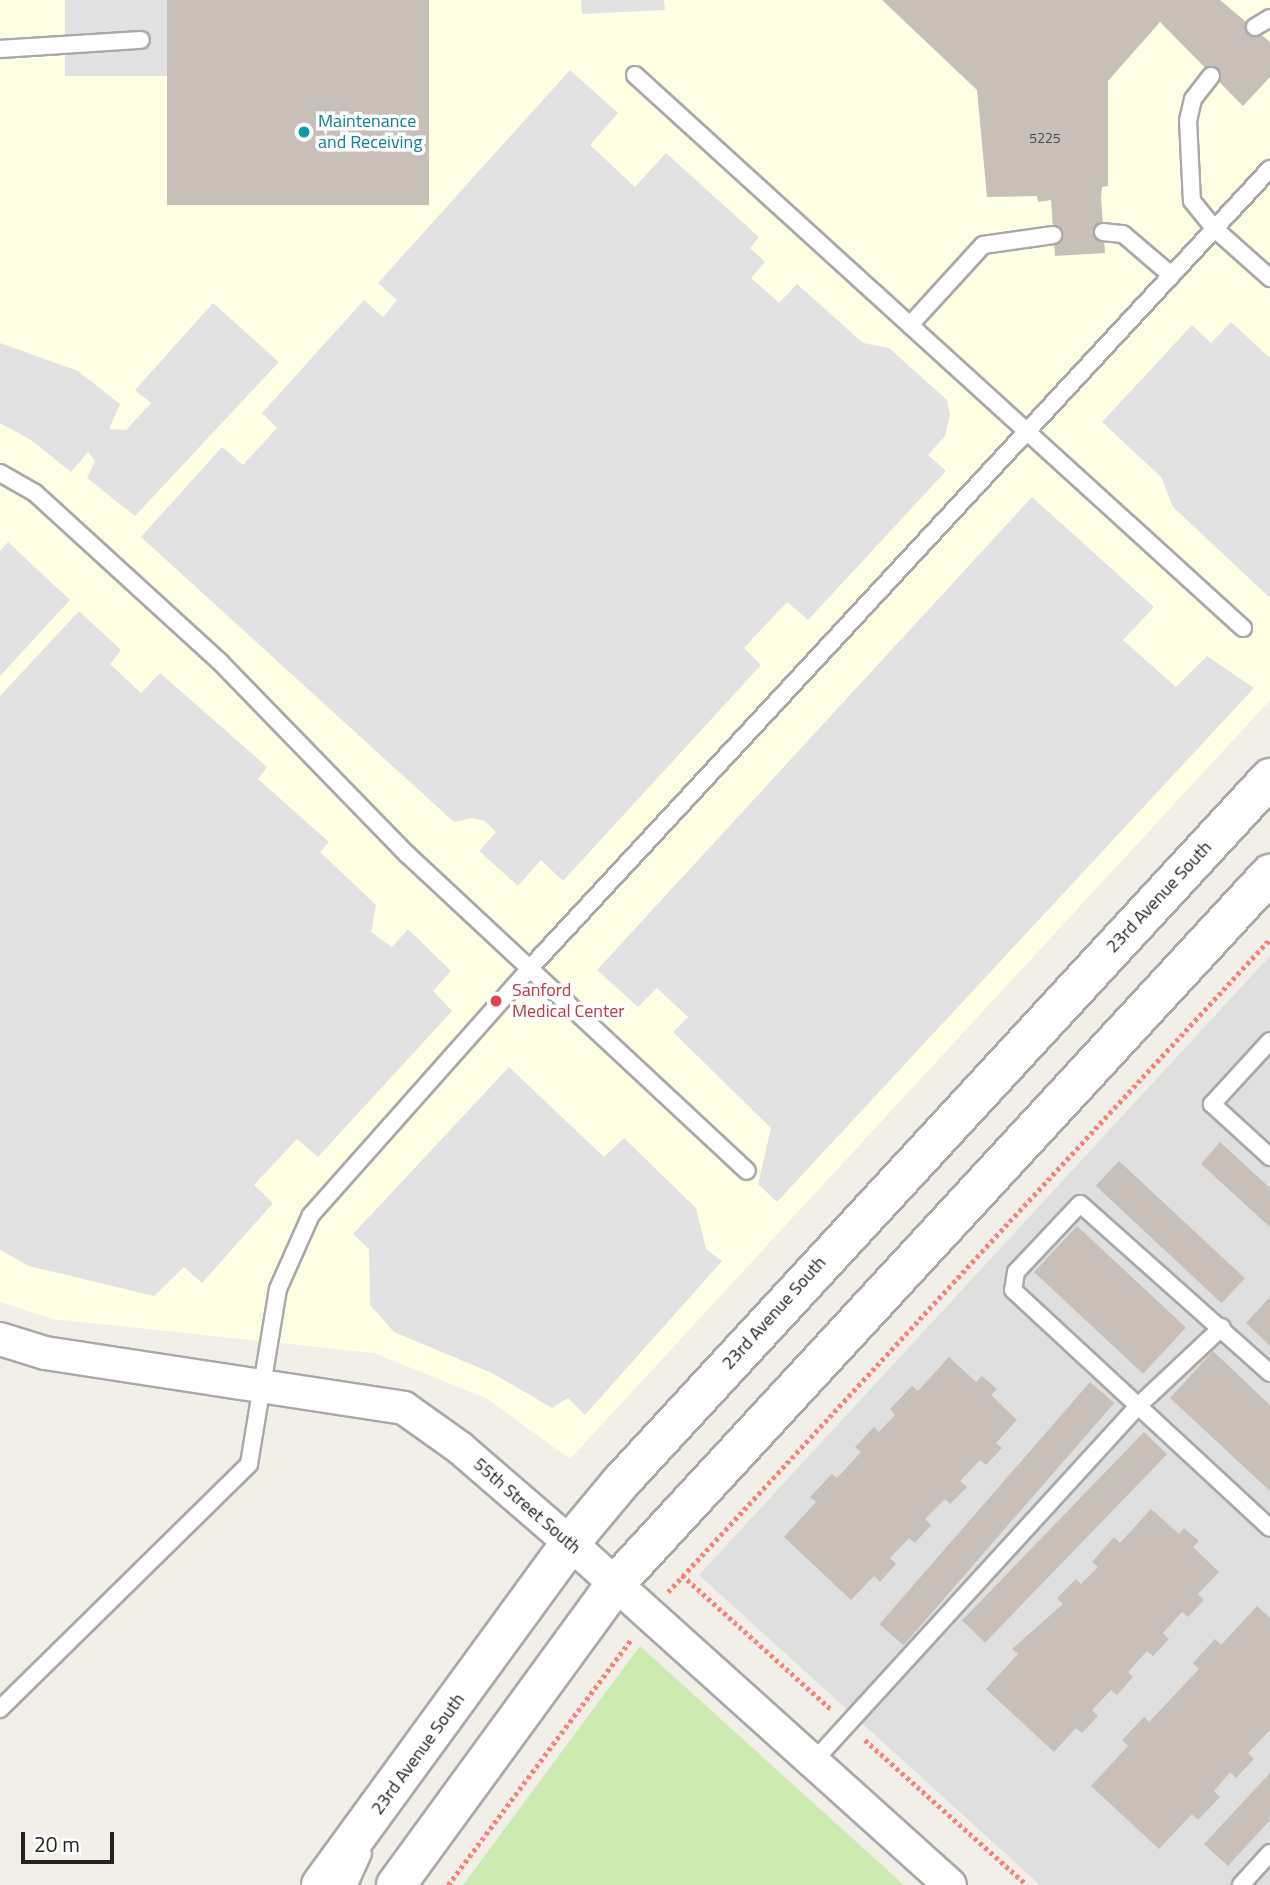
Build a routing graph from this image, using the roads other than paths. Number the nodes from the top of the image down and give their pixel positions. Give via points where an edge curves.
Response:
1 (1270, 18) edge
2 (1255, 27) dead end
3 (141, 40) dead end
4 (0, 49) edge
5 (635, 75) dead end
6 (1211, 76) dead end
7 (1270, 169) edge
8 (1214, 229) junction
9 (1103, 232) dead end
10 (1053, 235) dead end
11 (1171, 275) junction
12 (1270, 278) edge
13 (910, 325) junction
14 (1027, 431) junction
15 (0, 473) edge
16 (1243, 628) dead end
17 (1270, 778) edge
18 (1270, 874) edge
19 (530, 968) junction
20 (1270, 1041) edge
21 (1270, 1157) edge
22 (747, 1171) dead end
23 (1222, 1327) junction
24 (0, 1339) edge
25 (1270, 1373) edge
26 (262, 1383) junction
27 (1138, 1406) junction
28 (1270, 1528) edge
29 (570, 1543) junction
30 (616, 1583) junction
31 (0, 1709) edge
32 (813, 1762) junction
33 (389, 1794) junction
34 (1270, 1853) edge
35 (321, 1885) edge
36 (349, 1885) edge
37 (396, 1885) edge
38 (950, 1885) edge
39 (1241, 1885) edge

1 - 2 lane
3 - 4 lane
5 - 13 lane
6 - 8 lane via 1194,99 1188,120 1192,201
7 - 8 lane
8 - 11 lane
8 - 12 lane
9 - 11 lane via 1123,234
10 - 13 lane via 984,245
11 - 14 lane
13 - 14 lane
14 - 16 lane
14 - 19 lane
15 - 19 lane via 35,493 220,662 408,855
17 - 29 street, 23rd Avenue South via 804,1279
18 - 30 street
19 - 22 lane
19 - 26 lane via 311,1215 278,1289
20 - 21 lane via 1212,1104
23 - 25 lane
23 - 27 lane
23 - 27 lane via 1080,1205 1016,1272 1013,1290
24 - 26 street, 55th Street South via 45,1353
26 - 29 street, 55th Street South via 404,1408 460,1448
26 - 31 lane via 249,1464
27 - 28 lane
27 - 32 lane
29 - 30 street, 55th Street South
29 - 33 street, 23rd Avenue South
30 - 32 street, 55th Street South
30 - 37 street
32 - 38 street, 55th Street South
33 - 35 street, 23rd Avenue South
33 - 36 lane
34 - 39 lane

